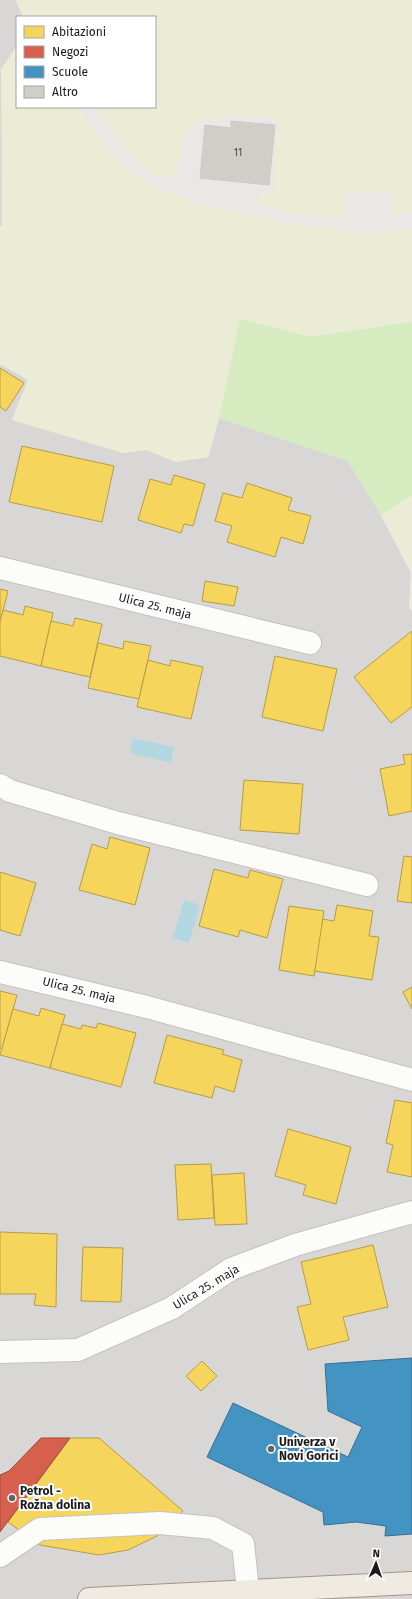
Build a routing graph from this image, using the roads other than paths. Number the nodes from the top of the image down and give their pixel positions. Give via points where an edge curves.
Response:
1 (0, 568) edge
2 (310, 643) dead end
3 (0, 785) edge
4 (367, 885) dead end
5 (0, 972) edge
6 (412, 1080) edge
7 (412, 1212) edge
8 (0, 1352) edge
9 (0, 1556) edge
10 (412, 1583) edge
11 (236, 1594) edge
12 (89, 1599) edge

1 - 2 street, Ulica 25. maja
3 - 4 street via 10,791 118,823
5 - 6 street, Ulica 25. maja via 147,1007
7 - 8 street, Ulica 25. maja via 295,1245 231,1269 172,1308 78,1350
9 - 11 street via 40,1530 160,1522 213,1528 243,1544
10 - 11 main road
11 - 12 main road

